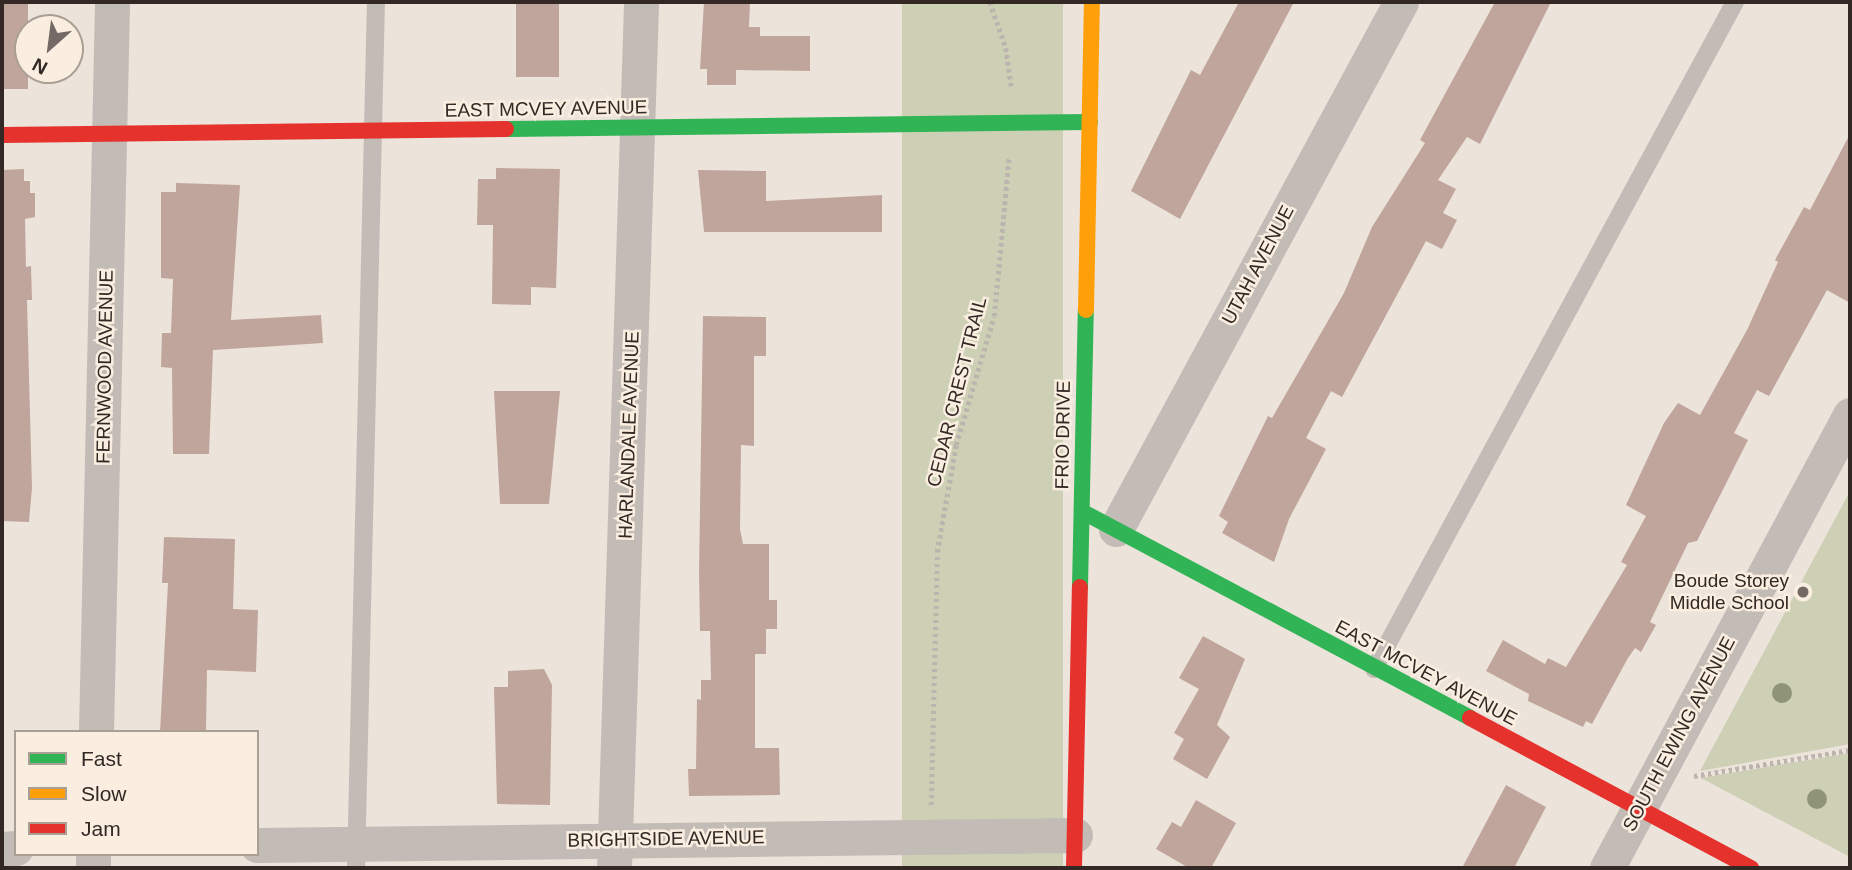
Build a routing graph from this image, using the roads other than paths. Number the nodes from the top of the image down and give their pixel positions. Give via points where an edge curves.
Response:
1 (112, 2) edge
2 (376, 2) edge
3 (641, 2) edge
4 (1092, 2) edge
5 (1401, 2) edge
6 (1735, 2) edge
7 (1090, 122) junction
8 (639, 130) junction
9 (373, 132) junction
10 (110, 134) junction
11 (2, 135) edge
12 (1850, 415) edge
13 (1083, 512) junction
14 (1116, 529) junction
15 (1374, 669) junction
16 (96, 730) edge
17 (1639, 809) junction
18 (259, 845) edge
19 (1074, 852) edge
20 (614, 854) edge
21 (357, 856) edge
22 (1607, 868) edge
23 (1751, 868) edge

1 - 10 street, FERNWOOD AVENUE
2 - 9 lane
3 - 8 street, HARLANDALE AVENUE
4 - 7 street, FRIO DRIVE
5 - 14 street, UTAH AVENUE
6 - 15 lane
7 - 8 street, EAST MCVEY AVENUE
7 - 13 street, FRIO DRIVE
8 - 9 street, EAST MCVEY AVENUE
8 - 20 street, HARLANDALE AVENUE
9 - 10 street, EAST MCVEY AVENUE
9 - 21 lane
10 - 11 street, EAST MCVEY AVENUE
10 - 16 street, FERNWOOD AVENUE
12 - 17 street, SOUTH EWING AVENUE
13 - 14 street, EAST MCVEY AVENUE
13 - 19 street, FRIO DRIVE
14 - 15 street, EAST MCVEY AVENUE
15 - 17 street, EAST MCVEY AVENUE
17 - 22 street, SOUTH EWING AVENUE
17 - 23 street, EAST MCVEY AVENUE
18 - 21 street, BRIGHTSIDE AVENUE
19 - 20 street, BRIGHTSIDE AVENUE
20 - 21 street, BRIGHTSIDE AVENUE

